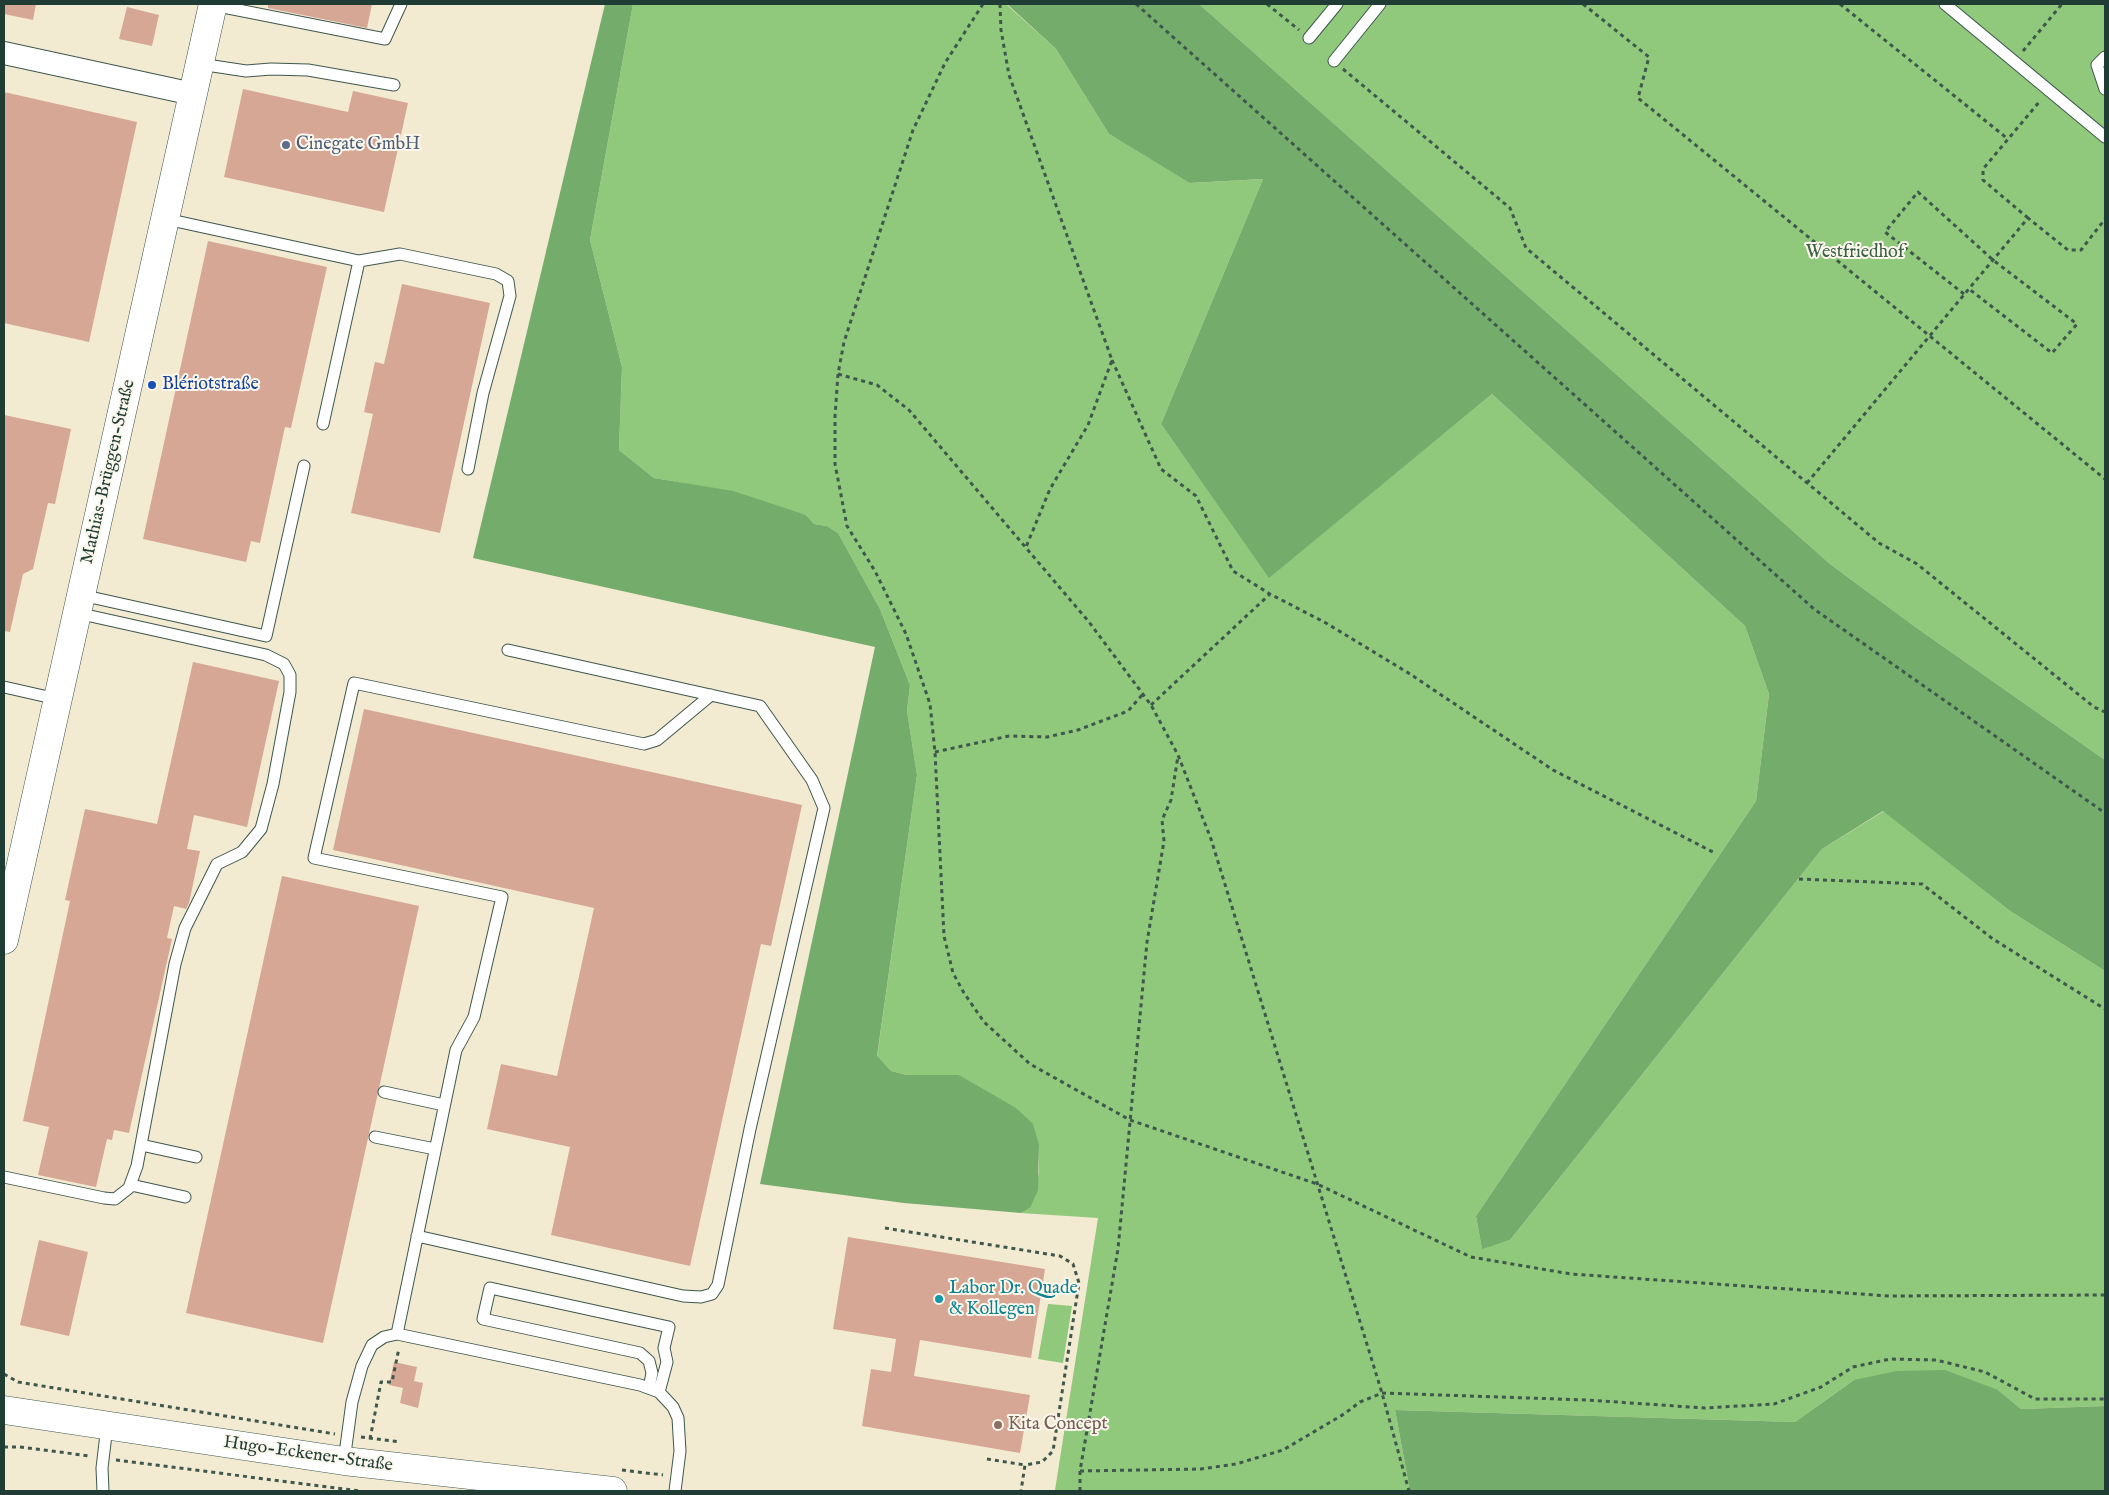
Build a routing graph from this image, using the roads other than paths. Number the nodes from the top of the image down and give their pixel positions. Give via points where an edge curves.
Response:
1 (213, 4) edge
2 (401, 4) edge
3 (1337, 4) edge
4 (1380, 4) edge
5 (1945, 4) edge
6 (1309, 38) road end
7 (4, 53) edge
8 (2105, 56) edge
9 (1334, 62) road end
10 (200, 64) junction
11 (394, 85) dead end
12 (2105, 89) edge
13 (194, 94) junction
14 (2105, 121) edge
15 (2101, 133) edge
16 (166, 219) junction
17 (358, 262) junction
18 (323, 424) dead end
19 (304, 466) dead end
20 (468, 468) dead end
21 (79, 604) junction
22 (508, 650) dead end
23 (4, 687) edge
24 (711, 695) junction
25 (57, 698) junction
26 (10, 881) edge
27 (4, 940) edge
28 (384, 1092) dead end
29 (444, 1105) junction
30 (375, 1137) dead end
31 (141, 1145) junction
32 (435, 1149) junction
33 (196, 1157) dead end
34 (4, 1177) edge
35 (131, 1185) junction
36 (185, 1197) dead end
37 (417, 1236) junction
38 (399, 1335) junction
39 (654, 1390) junction
40 (4, 1410) edge
41 (107, 1426) junction
42 (344, 1461) junction
43 (103, 1491) edge
44 (613, 1491) edge
45 (675, 1491) edge

1 - 2 lane via 385,39
1 - 10 street, Mathias-Brüggen-Straße
3 - 6 lane
4 - 9 lane
5 - 15 lane
7 - 13 street
8 - 12 lane via 2097,66
10 - 11 lane via 246,71 308,70
10 - 13 street, Mathias-Brüggen-Straße
13 - 16 street, Mathias-Brüggen-Straße
14 - 15 lane
16 - 17 lane
16 - 21 street, Mathias-Brüggen-Straße
17 - 18 lane
17 - 20 lane via 400,254 496,274 508,281 510,296 483,393
19 - 21 lane via 266,636
21 - 25 street, Mathias-Brüggen-Straße
21 - 31 lane via 266,656 284,664 290,675 289,701 273,784 260,829 242,852 217,864 185,928 175,964
22 - 24 lane
23 - 25 lane
24 - 29 lane via 656,740 644,744 354,683 314,858 502,897 474,1016 456,1050
24 - 37 lane via 760,706 812,780 824,808 752,1119 718,1285 712,1294 683,1296
25 - 26 street, Mathias-Brüggen-Straße
26 - 27 street, Mathias-Brüggen-Straße
28 - 29 lane
29 - 32 lane
30 - 32 lane
31 - 33 lane
31 - 35 lane
32 - 37 lane
34 - 35 lane via 104,1198 123,1195
35 - 36 lane
37 - 38 lane
38 - 39 lane
38 - 42 lane via 384,1336 372,1345 362,1366 352,1402
39 - 39 lane via 667,1362 664,1348 669,1327 490,1288 483,1319 640,1353 649,1361
39 - 45 lane via 673,1407 679,1425 680,1450
40 - 41 street, Hugo-Eckener-Straße
41 - 42 street, Hugo-Eckener-Straße
41 - 43 lane
42 - 44 street, Hugo-Eckener-Straße via 461,1478

